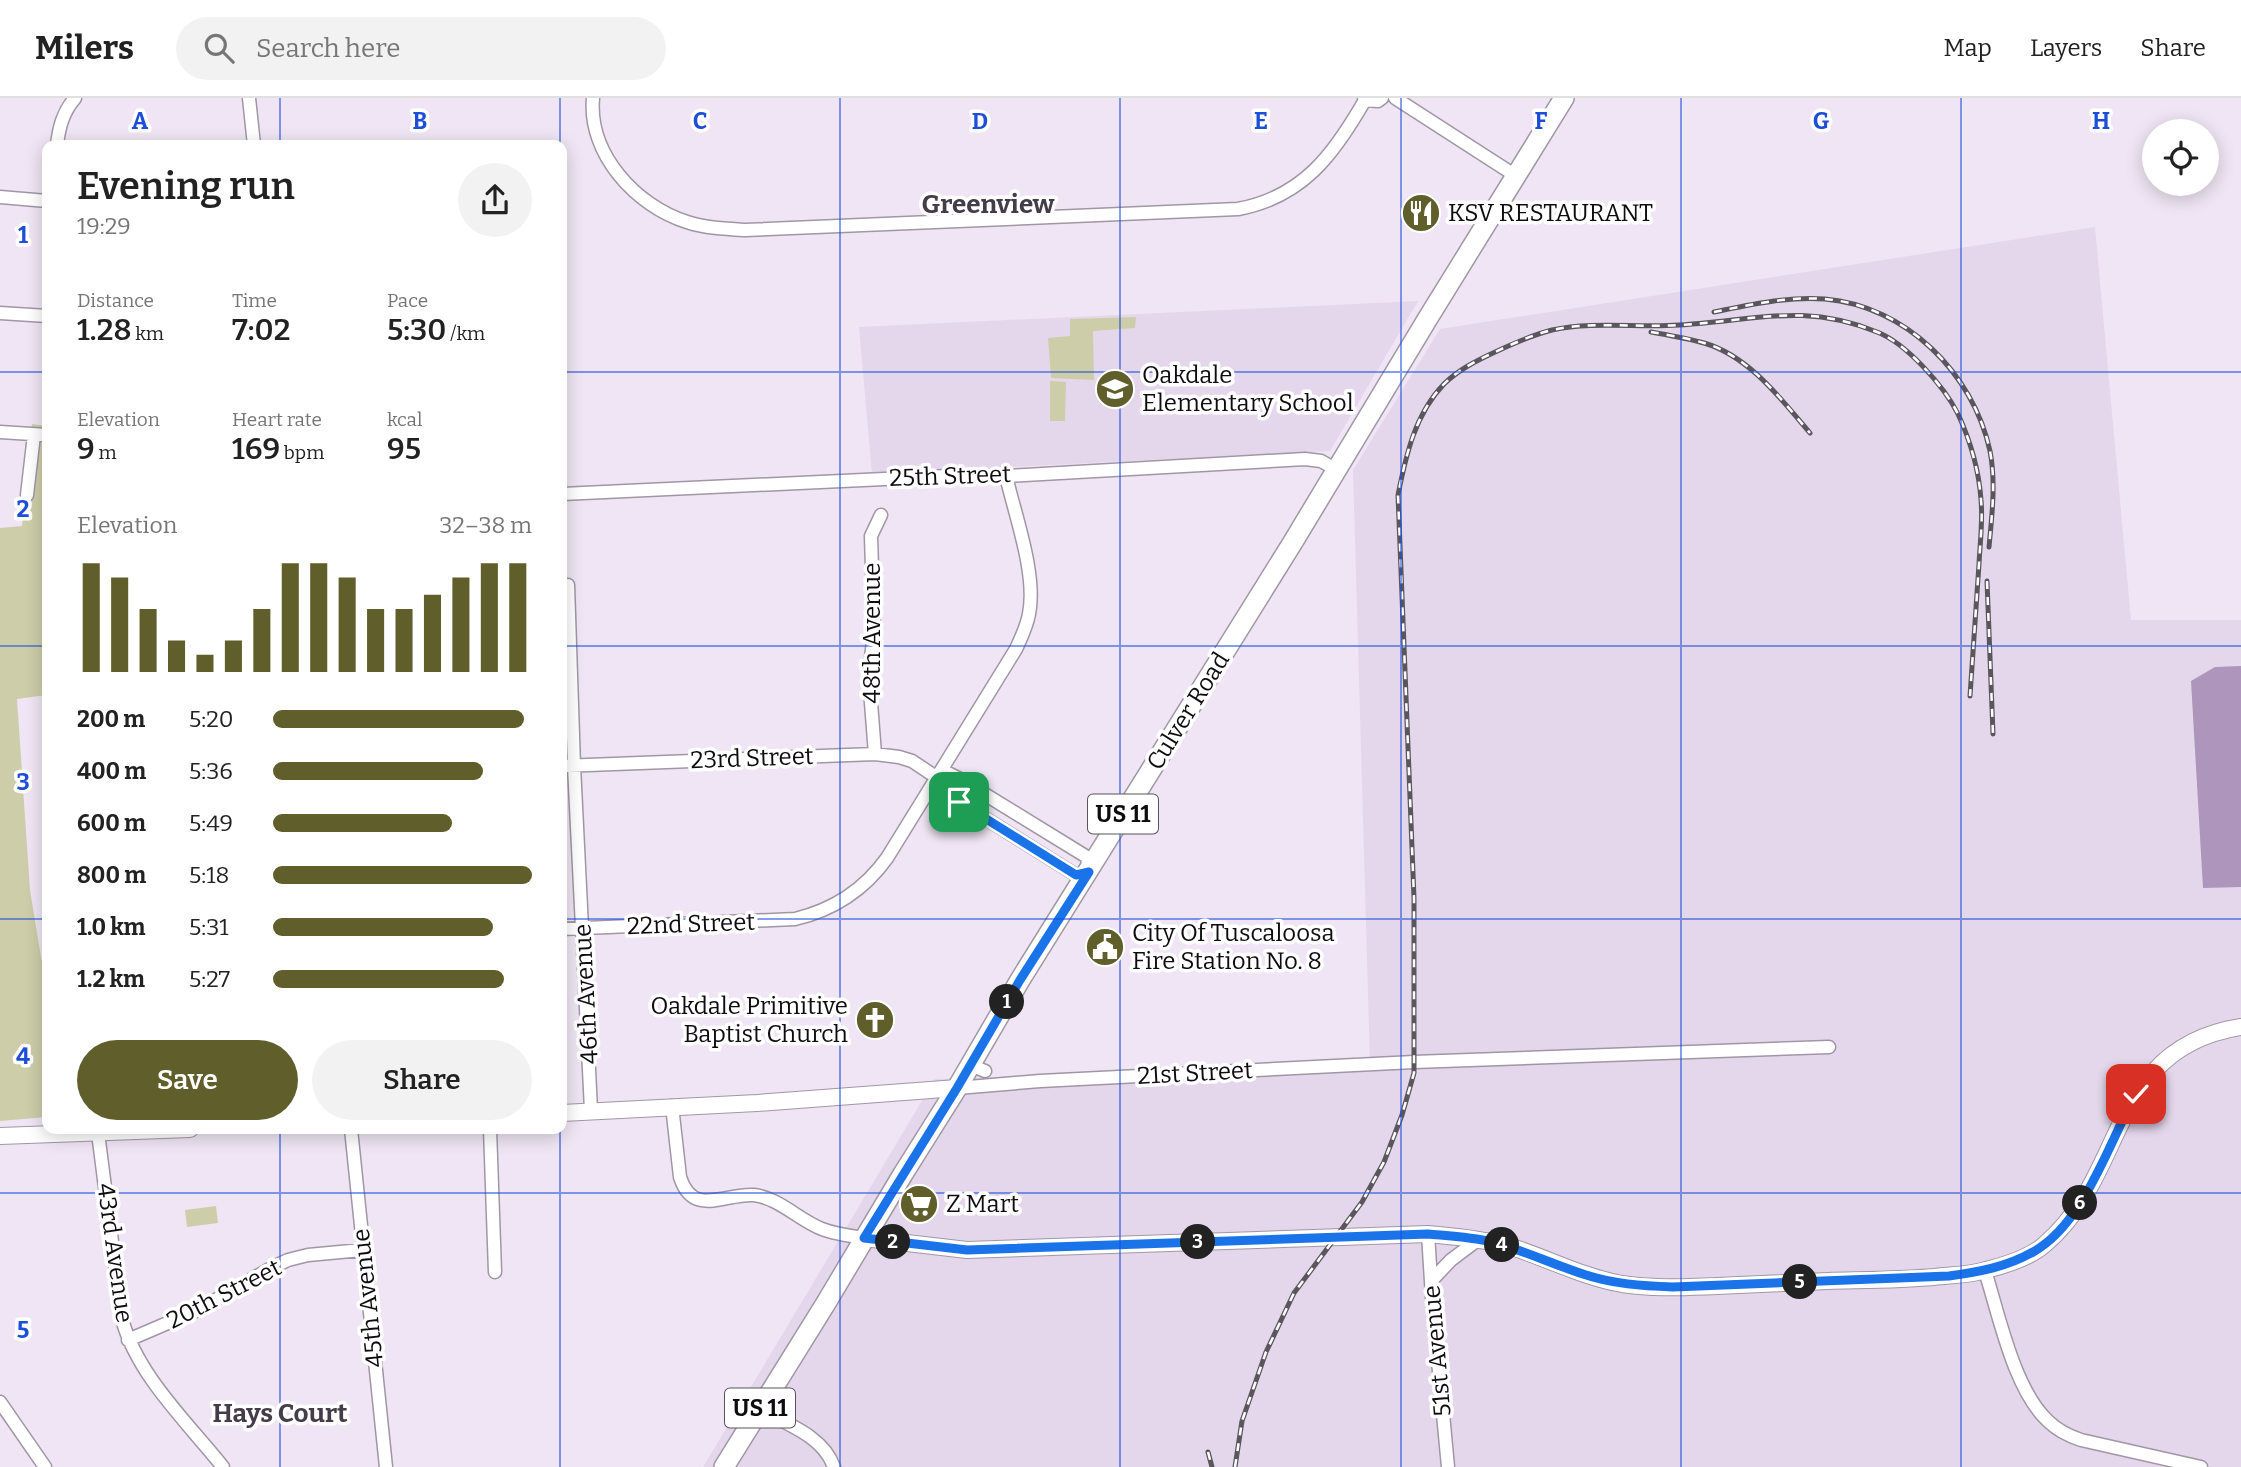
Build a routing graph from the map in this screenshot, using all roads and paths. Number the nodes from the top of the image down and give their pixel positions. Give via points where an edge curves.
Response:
1 (75, 98) edge
2 (250, 98) edge
3 (593, 98) edge
4 (1382, 98) edge
5 (1395, 98) edge
6 (1564, 98) edge
7 (1365, 99) edge
8 (58, 140) edge
9 (254, 140) edge
10 (1516, 176) junction
11 (0, 197) edge
12 (42, 201) edge
13 (0, 313) edge
14 (42, 316) edge
15 (0, 432) edge
16 (34, 435) junction
17 (42, 435) edge
18 (1337, 470) junction
19 (1006, 475) junction
20 (567, 494) edge
21 (27, 495) dead end
22 (881, 515) dead end
23 (568, 585) dead end
24 (875, 754) junction
25 (568, 766) edge
26 (936, 776) junction
27 (1089, 872) junction
28 (583, 928) junction
29 (567, 929) edge
30 (2241, 1027) edge
31 (1829, 1047) dead end
32 (957, 1088) junction
33 (672, 1106) junction
34 (592, 1110) junction
35 (567, 1112) edge
36 (65, 1134) edge
37 (98, 1134) edge
38 (351, 1134) edge
39 (490, 1134) edge
40 (0, 1136) edge
41 (1428, 1234) junction
42 (864, 1238) junction
43 (1479, 1239) junction
44 (362, 1250) junction
45 (1985, 1271) junction
46 (495, 1272) dead end
47 (1431, 1281) junction
48 (128, 1340) junction
49 (0, 1402) edge
50 (759, 1409) junction
51 (45, 1467) edge
52 (223, 1467) edge
53 (386, 1467) edge
54 (724, 1467) edge
55 (834, 1467) edge
56 (1448, 1467) edge
57 (2202, 1467) edge

1 - 8 street via 60,122
2 - 9 street
3 - 7 street via 602,150 642,198 685,222 745,230 1250,207 1283,195 1312,173 1329,156
4 - 7 street
5 - 10 street
6 - 10 main road, Culver Road / US 11
10 - 18 main road, Culver Road / US 11
11 - 12 street
13 - 14 street
15 - 16 street
16 - 17 street
16 - 21 street
18 - 19 street, 25th Street via 1305,459
18 - 27 main road, Culver Road / US 11
19 - 20 street, 25th Street
19 - 26 street, 22nd Street via 1029,576 1029,614 1016,649
22 - 24 street, 48th Avenue via 872,536 870,690
23 - 25 street, 46th Avenue
24 - 25 street, 23rd Street
24 - 26 street, 23rd Street via 912,761
25 - 28 street, 46th Avenue
26 - 27 street, 23rd Street via 940,790 959,802 1076,875
26 - 27 street, 23rd Street via 948,773 960,779 1087,856
26 - 28 street, 22nd Street via 871,878 818,912 758,922
27 - 32 main road, Culver Road / US 11 via 1020,980 978,1068
28 - 29 street, 22nd Street
28 - 34 street, 46th Avenue
30 - 45 street via 2200,1038 2155,1068 2063,1226 2035,1251
31 - 32 street, 21st Street via 1414,1062
32 - 33 street, 21st Street
32 - 42 main road, Culver Road / US 11
33 - 34 street, 21st Street
33 - 42 street via 680,1178 694,1199 768,1198 822,1229
34 - 35 street, 21st Street
36 - 40 street
37 - 48 street, 43rd Avenue
38 - 44 street, 45th Avenue
39 - 46 street
41 - 42 street via 967,1250
41 - 43 street
41 - 47 street, 51st Avenue
42 - 50 main road, Culver Road / US 11
43 - 45 street via 1584,1275 1648,1287 1925,1278
43 - 47 street
44 - 48 street, 20th Street via 288,1260 198,1310
44 - 53 street, 45th Avenue
45 - 57 street via 2017,1370 2032,1403 2049,1422 2081,1440
47 - 56 street, 51st Avenue
48 - 52 street, 43rd Avenue via 144,1369
49 - 51 street
50 - 54 main road, Culver Road / US 11
50 - 55 street via 820,1443

